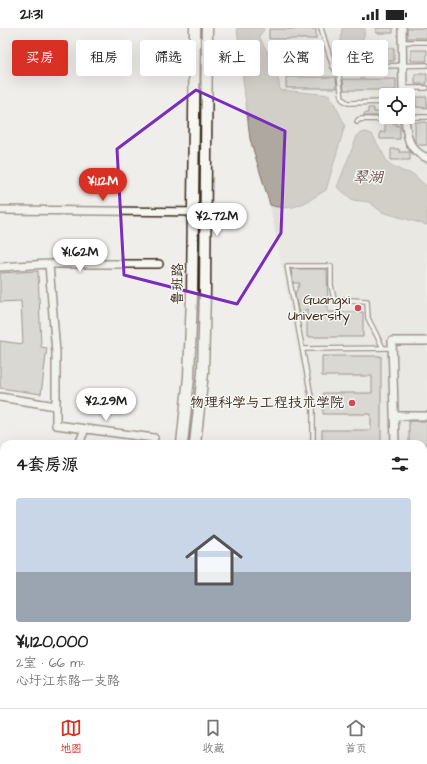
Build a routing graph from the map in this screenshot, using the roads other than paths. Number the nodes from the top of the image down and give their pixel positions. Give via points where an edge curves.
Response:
1 (195, 28) edge
2 (207, 28) edge
3 (321, 28) edge
4 (402, 28) edge
5 (402, 42) junction
6 (427, 42) edge
7 (332, 64) edge
8 (388, 65) edge
9 (403, 65) junction
10 (427, 65) edge
11 (339, 76) edge
12 (403, 88) edge
13 (427, 88) edge
14 (415, 90) edge
15 (379, 102) edge
16 (427, 117) edge
17 (415, 118) edge
18 (379, 119) edge
19 (357, 122) dead end
20 (407, 124) edge
21 (427, 158) edge
22 (0, 210) edge
23 (206, 212) junction
24 (193, 213) junction
25 (49, 264) junction
26 (159, 264) dead end
27 (0, 267) edge
28 (427, 341) edge
29 (383, 348) junction
30 (393, 348) junction
31 (302, 349) junction
32 (0, 397) edge
33 (56, 406) junction
34 (395, 416) junction
35 (427, 416) edge
36 (85, 429) junction
37 (154, 438) dead end
38 (81, 440) edge
39 (182, 440) edge
40 (195, 440) edge
41 (313, 440) edge
42 (396, 440) edge

1 - 24 main road, 鲁班路
2 - 23 main road, 鲁班路
3 - 7 lane
4 - 5 street
5 - 6 lane
5 - 9 street
8 - 9 lane
9 - 10 lane
9 - 12 street
11 - 15 lane via 342,99 348,103
13 - 14 lane
16 - 17 lane
18 - 19 lane via 362,119
20 - 21 street via 408,140 415,151
22 - 24 street
23 - 24 street
23 - 40 main road, 鲁班路 via 203,373
24 - 39 main road, 鲁班路 via 189,377
25 - 26 street
25 - 27 street
25 - 33 street via 56,353
28 - 30 street via 392,342
29 - 30 lane
29 - 31 lane
29 - 31 lane via 368,318 367,301 334,299 331,266 287,266
30 - 34 street
31 - 41 lane via 313,407
32 - 33 street
33 - 36 street via 56,424
34 - 35 street
34 - 42 street
36 - 37 street
36 - 38 street

